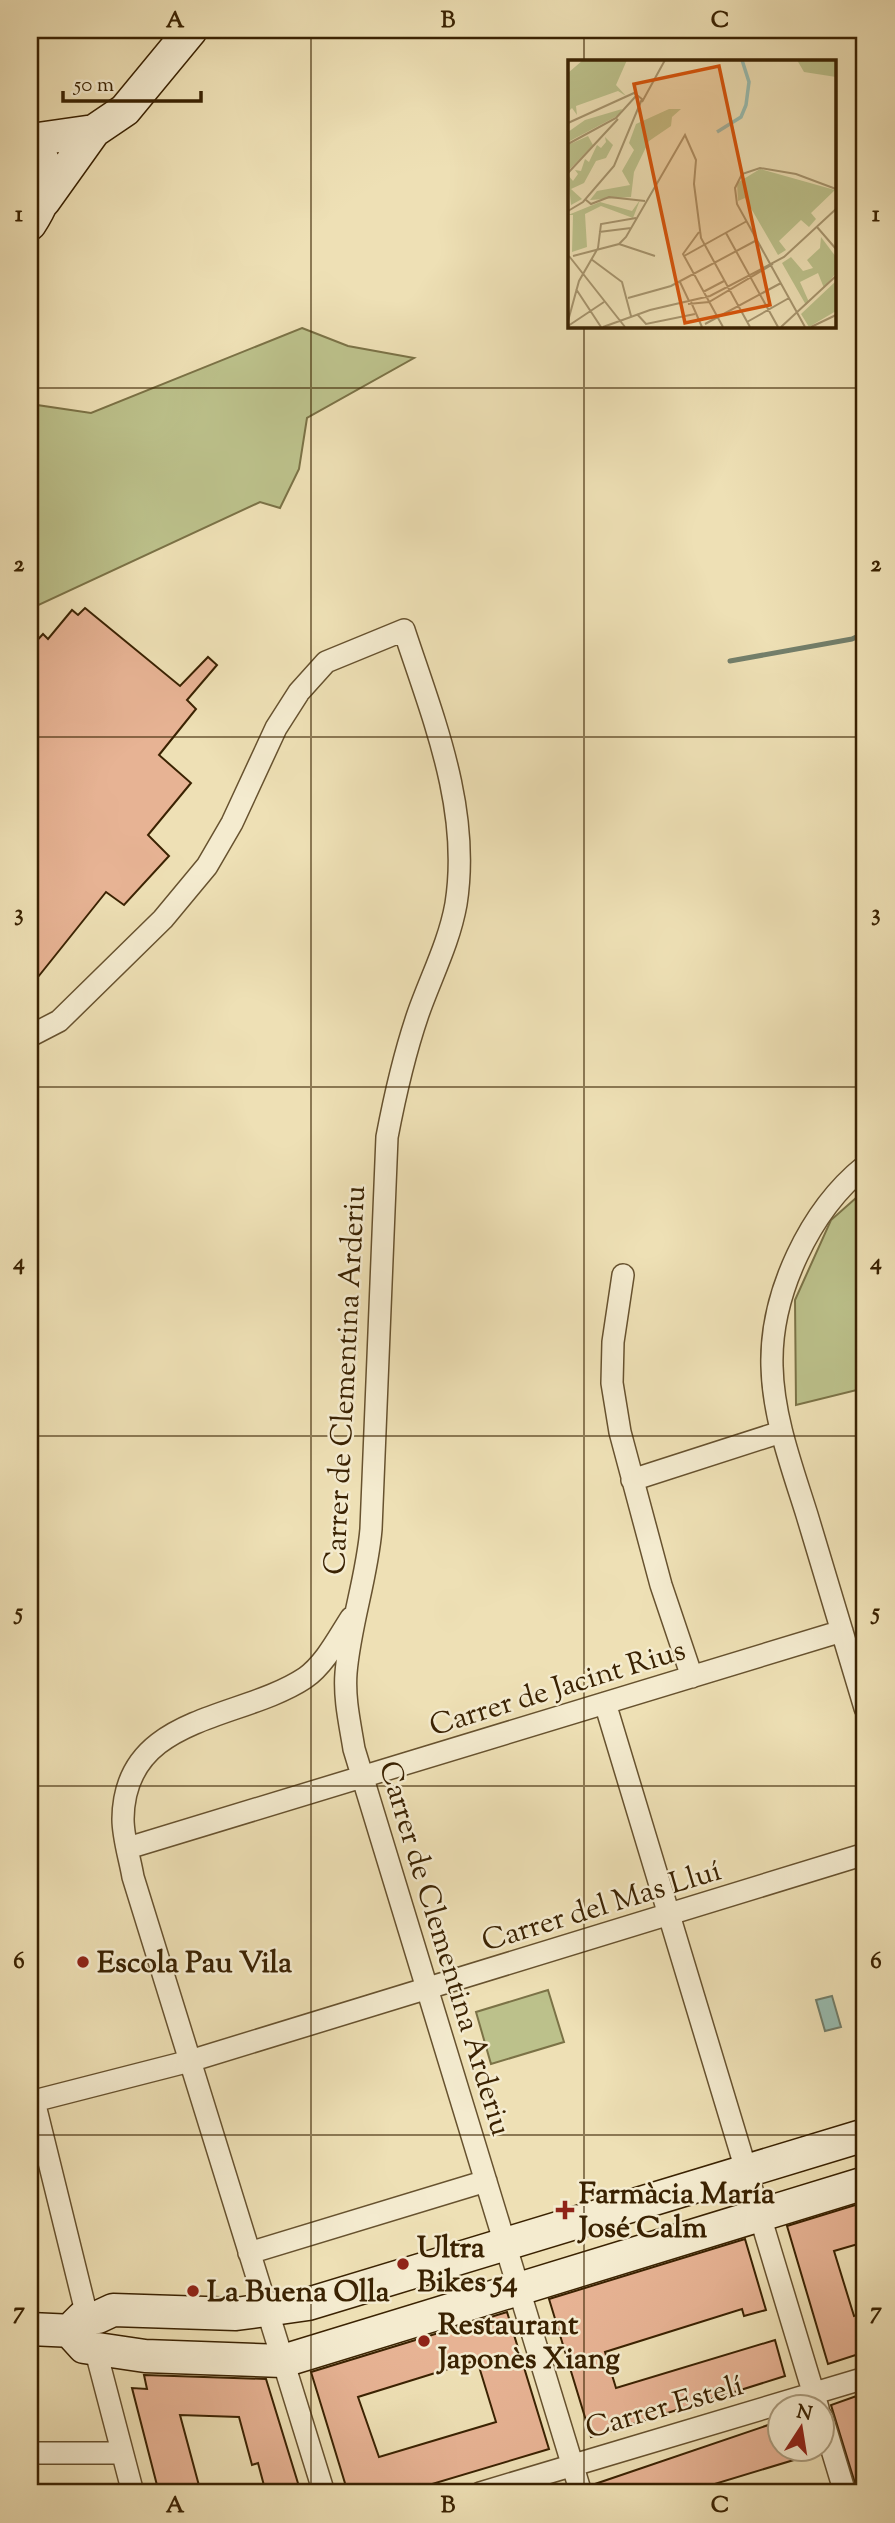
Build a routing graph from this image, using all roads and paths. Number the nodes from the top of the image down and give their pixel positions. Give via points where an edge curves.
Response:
1 (191, 30) edge
2 (94, 131) junction
3 (30, 140) edge
4 (34, 217) edge
5 (30, 1036) edge
6 (865, 1166) edge
7 (623, 1275) dead end
8 (781, 1432) junction
9 (632, 1480) junction
10 (358, 1608) junction
11 (842, 1631) junction
12 (692, 1677) junction
13 (605, 1703) junction
14 (865, 1708) edge
15 (363, 1777) junction
16 (128, 1848) junction
17 (865, 1854) edge
18 (670, 1915) junction
19 (428, 1989) junction
20 (190, 2061) junction
21 (32, 2102) edge
22 (865, 2135) edge
23 (747, 2170) junction
24 (486, 2181) junction
25 (865, 2183) edge
26 (760, 2215) junction
27 (505, 2244) junction
28 (249, 2253) junction
29 (519, 2289) junction
30 (267, 2311) junction
31 (88, 2328) junction
32 (30, 2329) edge
33 (133, 2355) junction
34 (284, 2361) junction
35 (865, 2378) edge
36 (814, 2394) edge
37 (829, 2394) edge
38 (107, 2396) junction
39 (766, 2413) edge
40 (122, 2453) junction
41 (30, 2454) edge
42 (572, 2464) junction
43 (836, 2464) edge
44 (133, 2493) edge
45 (324, 2493) edge
46 (481, 2493) edge
47 (581, 2493) edge
48 (845, 2493) edge

1 - 2 street via 125,110
2 - 3 street
2 - 4 street
3 - 4 street via 44,158 47,173
5 - 10 street, Carrer de Clementina Arderiu via 59,1021 163,919 207,866 276,728 326,662 404,630 441,742 455,797 459,840 456,902 445,948 397,1082 387,1137 371,1518 367,1571
6 - 8 street via 822,1212 786,1287 772,1362
7 - 9 street via 612,1383
8 - 9 street
8 - 11 street
9 - 12 street
10 - 15 street, Carrer de Clementina Arderiu via 346,1675 347,1706
10 - 16 street via 307,1676 270,1697 190,1724 152,1748 135,1769 127,1791 123,1820
11 - 12 street, Carrer de Jacint Rius
11 - 14 street
12 - 13 street, Carrer de Jacint Rius
13 - 15 street, Carrer de Jacint Rius
13 - 18 street
15 - 16 street, Carrer de Jacint Rius
15 - 19 street, Carrer de Clementina Arderiu
16 - 20 street
17 - 18 street, Carrer del Mas Lluí
18 - 19 street, Carrer del Mas Lluí
18 - 23 street
19 - 20 street, Carrer del Mas Lluí
19 - 24 street, Carrer de Clementina Arderiu
20 - 21 street, Carrer del Mas Lluí
20 - 28 street
21 - 31 street
22 - 23 street
23 - 26 street
23 - 27 street
24 - 27 street, Carrer de Clementina Arderiu
24 - 28 street
25 - 26 street
26 - 29 street
26 - 36 street
27 - 29 street, Carrer de Clementina Arderiu
27 - 30 street via 308,2304
28 - 30 street
29 - 34 street
29 - 42 street, Carrer de Clementina Arderiu
30 - 31 street via 113,2310
30 - 34 street
31 - 32 street
31 - 33 street
31 - 38 street
33 - 34 street
33 - 38 street via 122,2360
34 - 45 street
35 - 37 street, Carrer Estelí
38 - 40 street
39 - 42 street, Carrer Estelí
40 - 41 street
40 - 44 street
42 - 46 street, Carrer Estelí
42 - 47 street, Carrer de Clementina Arderiu
43 - 48 street

